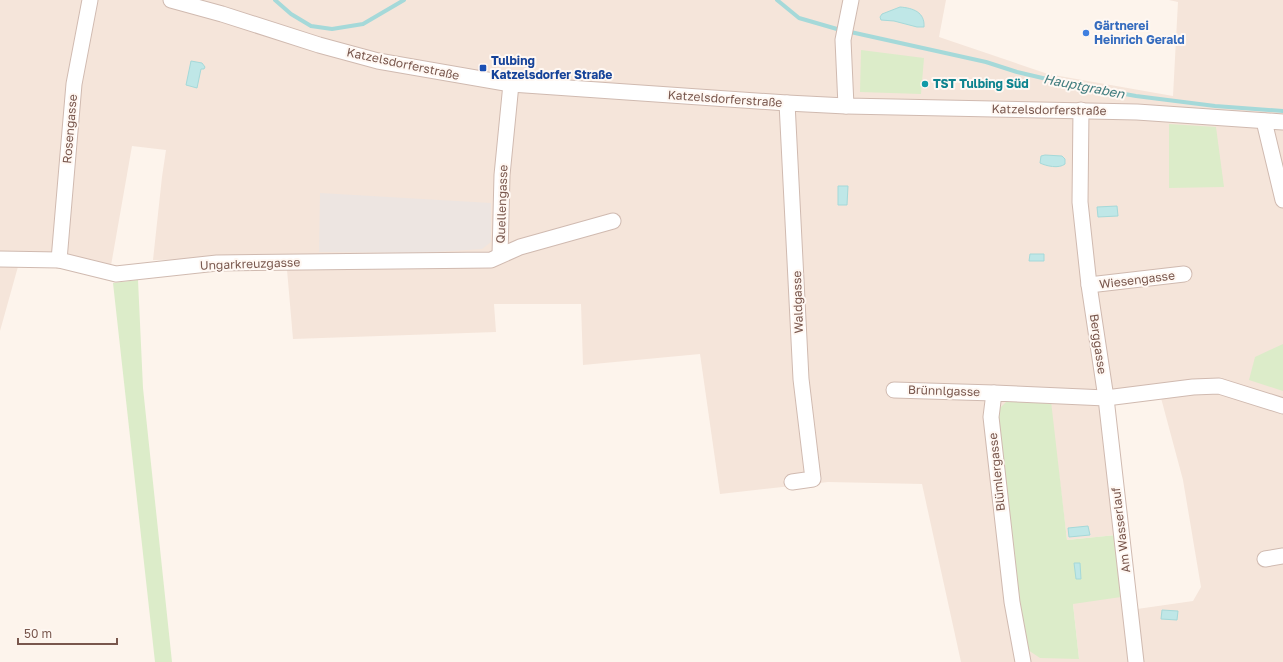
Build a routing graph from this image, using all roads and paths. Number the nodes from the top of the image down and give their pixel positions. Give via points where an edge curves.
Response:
1 (90, 0) edge
2 (850, 0) edge
3 (174, 1) edge
4 (511, 84) junction
5 (787, 103) junction
6 (846, 106) junction
7 (1081, 110) junction
8 (1264, 121) junction
9 (1283, 122) edge
10 (1283, 200) edge
11 (614, 221) dead end
12 (500, 255) junction
13 (0, 258) edge
14 (59, 260) junction
15 (1184, 274) dead end
16 (1089, 285) junction
17 (894, 390) dead end
18 (994, 393) junction
19 (1106, 398) junction
20 (1283, 406) edge
21 (792, 482) dead end
22 (1283, 556) edge
23 (1265, 559) dead end
24 (1023, 662) edge
25 (1136, 662) edge

1 - 14 street, Rosengasse via 74,84
2 - 6 street via 843,40
3 - 4 street, Katzelsdorferstraße via 378,61
4 - 5 street, Katzelsdorferstraße
4 - 12 street, Quellengasse via 502,175
5 - 6 street, Katzelsdorferstraße
5 - 21 street, Waldgasse via 801,379 813,480
6 - 7 street, Katzelsdorferstraße
7 - 8 street, Katzelsdorferstraße
7 - 16 street, Berggasse via 1080,202
8 - 9 street, Katzelsdorferstraße
8 - 10 street
11 - 12 street, Quellengasse
12 - 14 street, Ungarkreuzgasse via 491,260 217,263 116,274
13 - 14 street, Ungarkreuzgasse
15 - 16 street, Wiesengasse
16 - 19 street, Berggasse
17 - 18 street, Brünnlgasse
18 - 19 street
18 - 24 street, Blümlergasse via 991,417 1012,602
19 - 20 street via 1219,386
19 - 25 street, Am Wasserlauf
22 - 23 street

